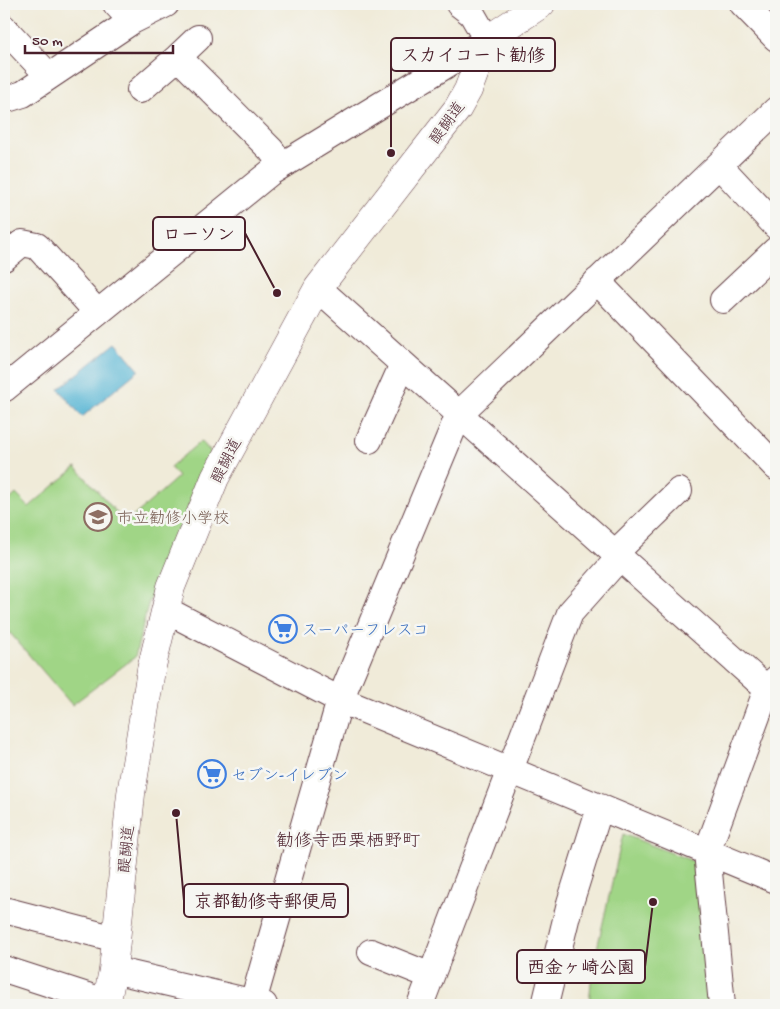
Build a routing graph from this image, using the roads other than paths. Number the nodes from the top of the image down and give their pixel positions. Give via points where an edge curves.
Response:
1 (166, 4) edge
2 (459, 4) edge
3 (541, 4) edge
4 (743, 4) edge
5 (124, 13) edge
6 (4, 28) edge
7 (198, 38) dead end
8 (776, 38) edge
9 (487, 40) junction
10 (178, 57) junction
11 (49, 76) junction
12 (140, 90) dead end
13 (4, 100) edge
14 (776, 110) edge
15 (718, 165) junction
16 (282, 166) junction
17 (776, 226) edge
18 (776, 250) edge
19 (4, 258) edge
20 (597, 281) junction
21 (318, 288) junction
22 (723, 300) dead end
23 (97, 312) junction
24 (403, 364) junction
25 (4, 389) edge
26 (458, 414) junction
27 (369, 440) dead end
28 (776, 467) edge
29 (679, 491) dead end
30 (617, 555) junction
31 (166, 610) junction
32 (771, 684) edge
33 (340, 700) junction
34 (766, 723) edge
35 (510, 770) junction
36 (600, 807) junction
37 (707, 852) junction
38 (776, 880) edge
39 (4, 910) edge
40 (116, 939) junction
41 (371, 952) dead end
42 (4, 969) edge
43 (113, 970) junction
44 (431, 976) junction
45 (259, 1003) edge
46 (106, 1004) edge
47 (420, 1005) edge
48 (545, 1005) edge
49 (722, 1005) edge

1 - 5 street
2 - 9 street via 472,14
3 - 9 main road
4 - 8 street
5 - 11 street
6 - 11 street
7 - 10 street
9 - 16 street
9 - 21 main road, 醍醐道 via 458,108
10 - 12 street
10 - 16 street via 271,150
11 - 13 street via 23,94
14 - 15 street
15 - 17 street
15 - 20 street
16 - 23 street via 270,172
18 - 22 street
19 - 23 street via 22,243 36,246
20 - 26 street
20 - 28 street
21 - 24 street
21 - 31 main road, 醍醐道 via 215,478 171,587
23 - 25 street
24 - 26 street
24 - 27 street
26 - 30 street
26 - 33 street
29 - 30 street
30 - 32 street
30 - 35 street via 570,613
31 - 33 street
31 - 40 main road, 醍醐道 via 151,670 131,794
32 - 34 street
33 - 35 street
33 - 45 street
34 - 37 street
35 - 36 street
35 - 44 street
36 - 37 street
36 - 48 street via 570,903
37 - 38 street
37 - 49 street
39 - 40 street
40 - 43 main road, 醍醐道
41 - 44 street
42 - 46 street
43 - 45 street
43 - 46 main road, 醍醐道
44 - 47 street

